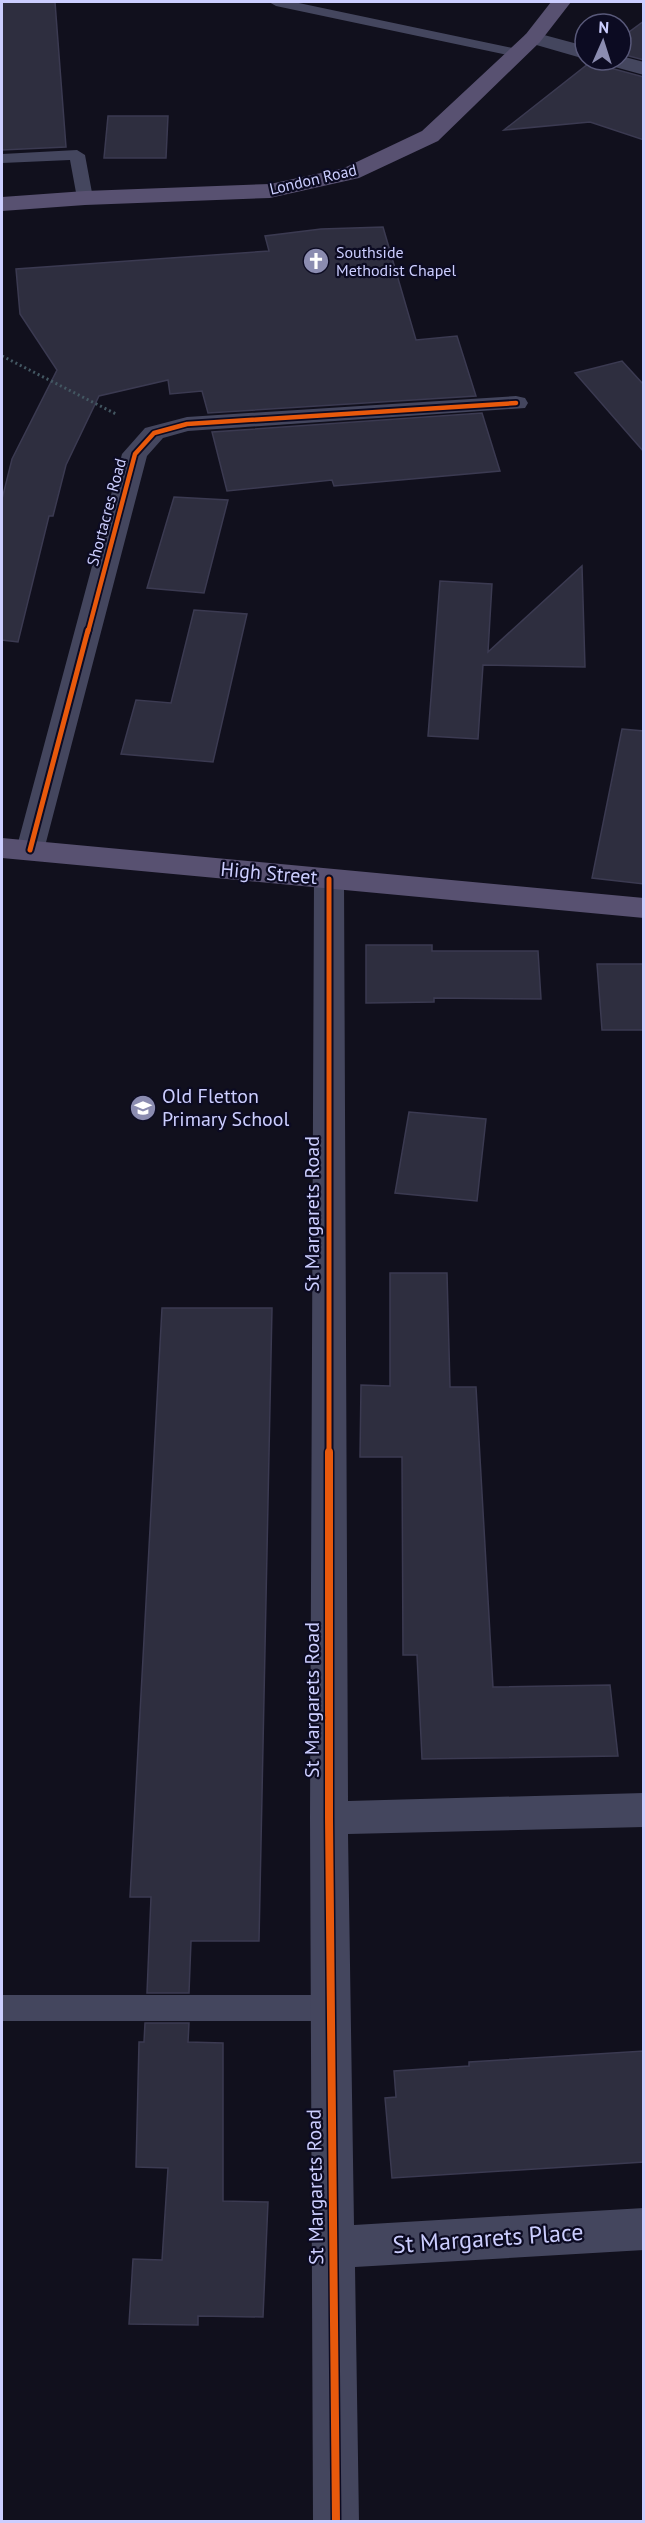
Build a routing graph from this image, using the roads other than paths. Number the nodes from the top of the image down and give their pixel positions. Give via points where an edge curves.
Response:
1 (276, 2) edge
2 (561, 2) edge
3 (525, 45) junction
4 (573, 51) edge
5 (2, 159) edge
6 (85, 198) junction
7 (2, 204) edge
8 (516, 403) dead end
9 (16, 849) edge
10 (329, 879) junction
11 (644, 908) edge
12 (644, 1810) edge
13 (328, 1818) junction
14 (2, 2008) edge
15 (329, 2008) junction
16 (644, 2229) edge
17 (332, 2247) junction
18 (336, 2522) edge

1 - 3 lane
2 - 3 main road, London Road
3 - 4 street
3 - 6 main road, London Road via 430,136 351,173 270,191
5 - 6 lane via 77,155
6 - 7 main road, London Road
8 - 9 street, Shortacres Road via 187,424 154,433 135,454
9 - 10 main road, High Street
10 - 11 main road, High Street
10 - 13 street, St Margarets Road
12 - 13 street
13 - 15 street, St Margarets Road
14 - 15 lane
15 - 17 street, St Margarets Road
16 - 17 street, St Margarets Place
17 - 18 street, St Margarets Road

